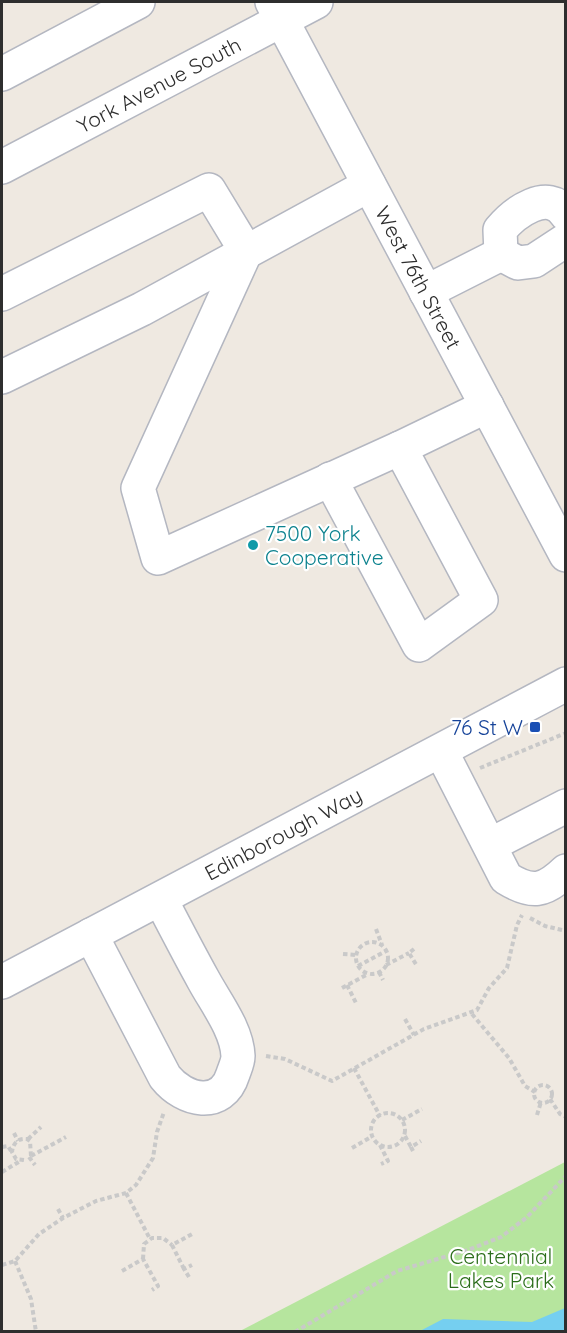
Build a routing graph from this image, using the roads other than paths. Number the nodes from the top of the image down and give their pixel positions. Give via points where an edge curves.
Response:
1 (138, 2) edge
2 (316, 2) edge
3 (277, 11) edge
4 (2, 74) edge
5 (2, 167) edge
6 (369, 185) junction
7 (566, 214) edge
8 (566, 240) edge
9 (246, 251) junction
10 (501, 254) junction
11 (426, 292) junction
12 (2, 294) edge
13 (2, 377) edge
14 (487, 406) junction
15 (400, 448) junction
16 (330, 479) junction
17 (566, 555) edge
18 (566, 684) edge
19 (441, 751) junction
20 (566, 806) edge
21 (490, 845) junction
22 (566, 871) edge
23 (161, 900) junction
24 (91, 935) junction
25 (2, 982) edge

1 - 4 street
2 - 3 street, York Avenue South
3 - 5 street, York Avenue South
3 - 6 street, West 76th Street
6 - 9 street
6 - 11 street, West 76th Street
7 - 10 street via 549,201 530,206 510,218 500,230
8 - 10 street via 534,261 518,263
9 - 12 street via 209,190
9 - 13 street via 142,309
9 - 16 street via 138,488 158,558
10 - 11 street
11 - 14 street, West 76th Street
14 - 15 street
14 - 17 street, West 76th Street
15 - 16 street
15 - 16 street via 481,600 419,645
18 - 19 street, Edinborough Way
19 - 21 street
19 - 23 street, Edinborough Way
20 - 21 street
21 - 22 street via 506,878 527,888 550,886
23 - 24 street, Edinborough Way
23 - 24 street via 231,1031 238,1056 231,1080 216,1095 197,1098 178,1092 165,1077
24 - 25 street, Edinborough Way

